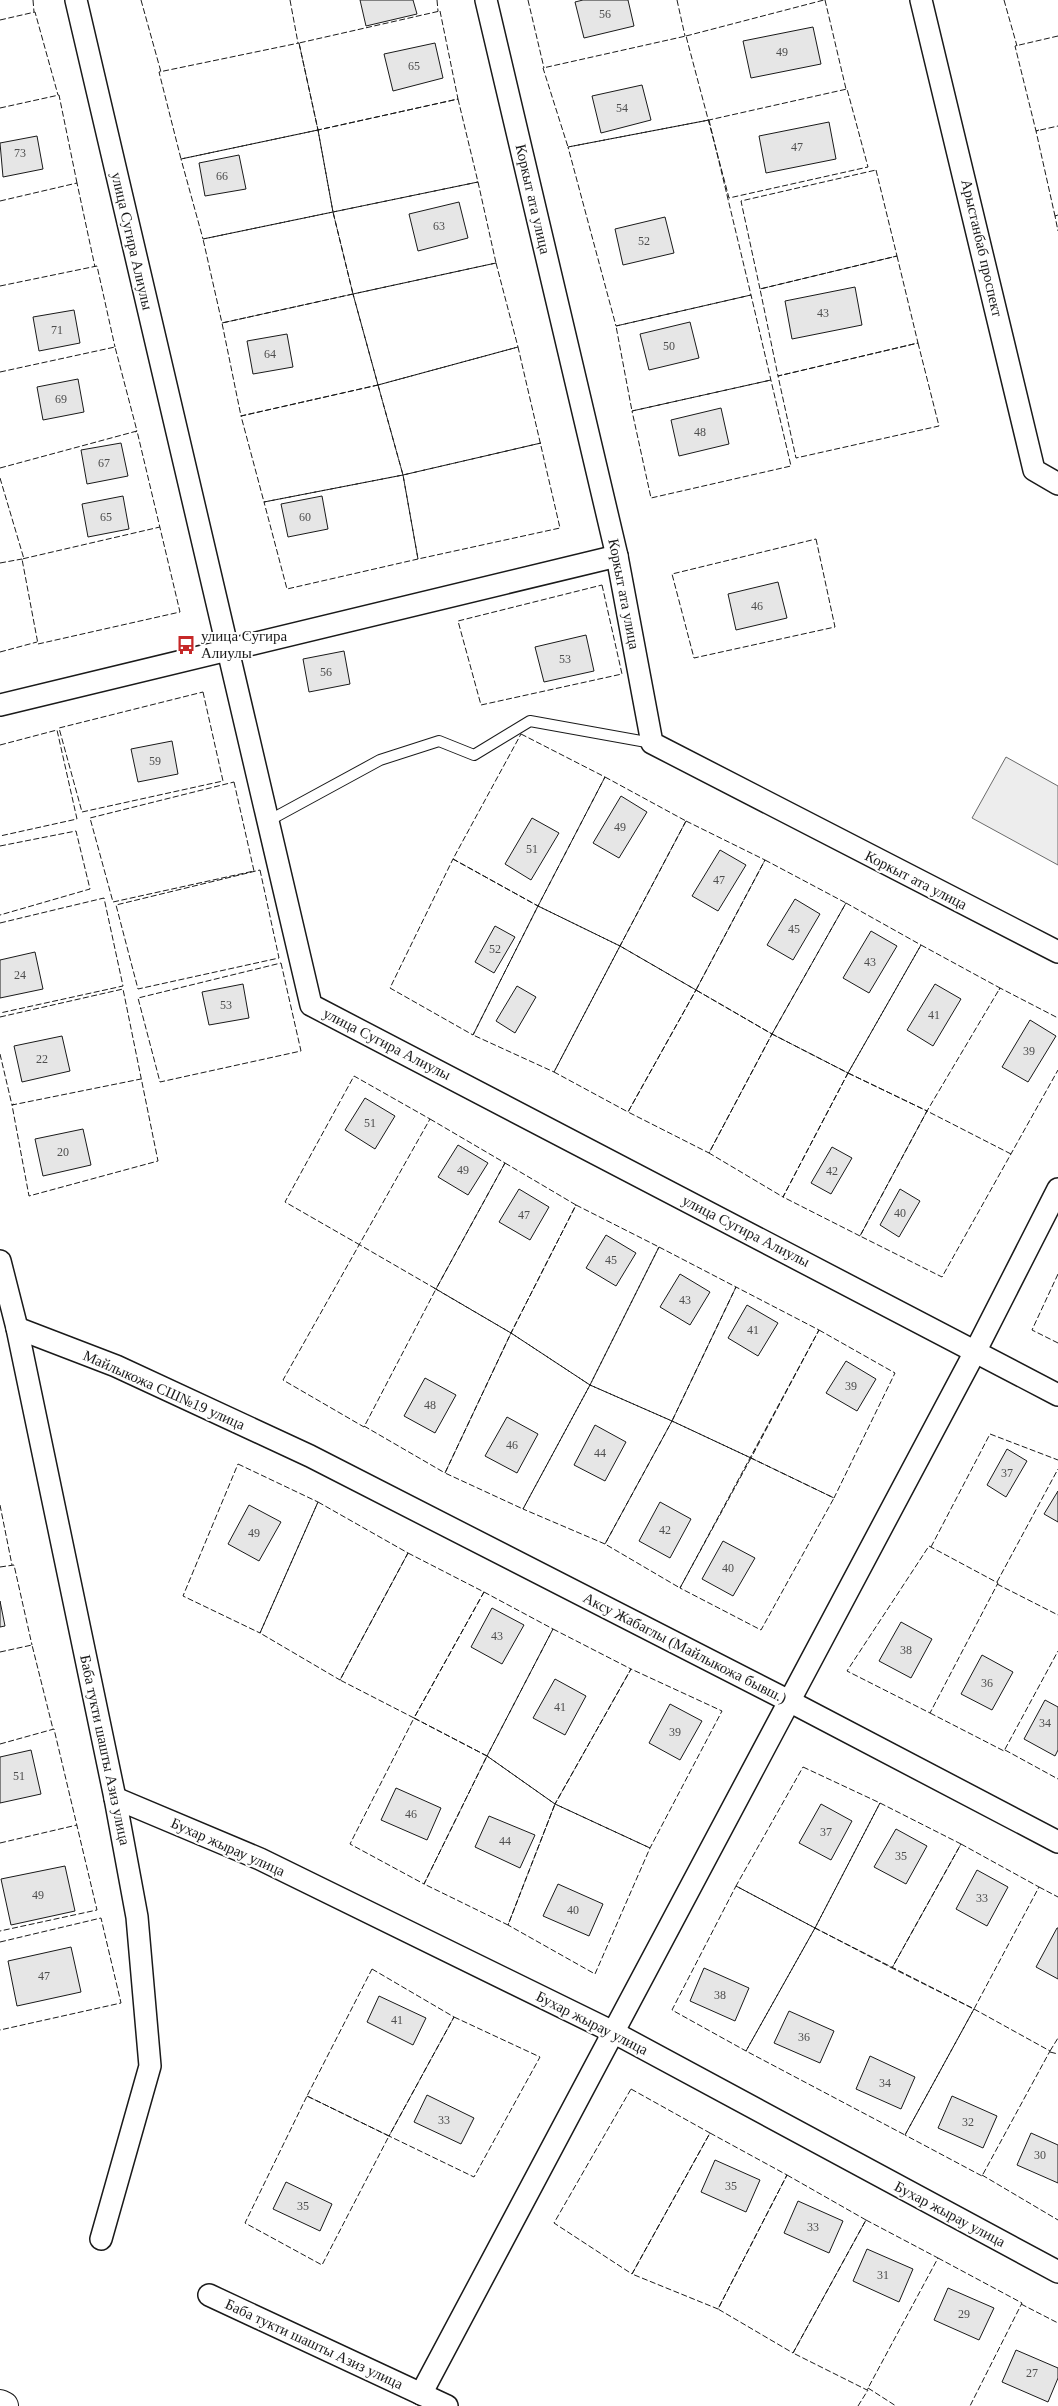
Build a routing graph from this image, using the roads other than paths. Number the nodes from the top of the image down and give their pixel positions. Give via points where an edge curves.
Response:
1 (76, 0) edge
2 (486, 0) edge
3 (921, 0) edge
4 (1058, 484) edge
5 (617, 556) junction
6 (228, 650) junction
7 (0, 705) edge
8 (652, 743) junction
9 (268, 821) junction
10 (1058, 952) edge
11 (1058, 1190) edge
12 (0, 1261) edge
13 (16, 1328) junction
14 (976, 1350) junction
15 (1058, 1395) edge
16 (310, 1456) joint
17 (789, 1701) junction
18 (116, 1798) junction
19 (1058, 1842) edge
20 (613, 2032) junction
21 (101, 2239) dead end
22 (1058, 2272) edge
23 (209, 2295) dead end
24 (421, 2394) junction
25 (0, 2404) edge
26 (4, 2406) edge
27 (447, 2406) edge

1 - 6 street, улица Сугира Алиулы
2 - 5 street, Коркыт ата улица
3 - 4 street, Арыстанбаб проспект via 1034,470
5 - 6 street
5 - 8 street, Коркыт ата улица
6 - 7 street
6 - 9 street, улица Сугира Алиулы
8 - 9 lane via 530,721 474,754 439,741 380,760
8 - 10 street, Коркыт ата улица
9 - 14 street, улица Сугира Алиулы via 311,1005
11 - 14 street
12 - 13 street, Баба тукти шашты Азиз улица
13 - 16 street, Майлыкожа СШ№19 улица via 116,1366
13 - 18 street, Баба тукти шашты Азиз улица
14 - 15 street, улица Сугира Алиулы
14 - 17 street
16 - 17 street, Аксу Жабаглы (Майлыкожа бывш.)
17 - 19 street, Аксу Жабаглы (Майлыкожа бывш.)
17 - 20 street
18 - 20 street, Бухар жырау улица via 260,1859
18 - 21 street, Баба тукти шашты Азиз улица via 137,1917 150,2066
20 - 22 street, Бухар жырау улица
20 - 24 street
23 - 24 street, Баба тукти шашты Азиз улица
24 - 27 street, Баба тукти шашты Азиз улица
25 - 26 highway

